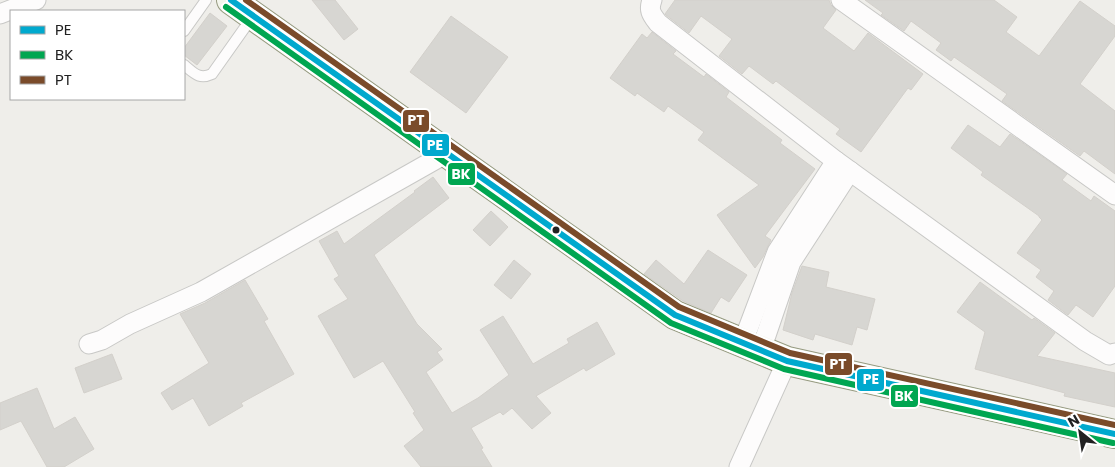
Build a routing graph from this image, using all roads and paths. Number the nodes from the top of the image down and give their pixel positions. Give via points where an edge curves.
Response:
1 (36, 0) edge
2 (206, 0) edge
3 (231, 0) edge
4 (652, 0) edge
5 (840, 0) edge
6 (10, 10) edge
7 (253, 16) junction
8 (185, 30) edge
9 (185, 66) edge
10 (447, 153) junction
11 (843, 166) junction
12 (1115, 195) edge
13 (89, 344) dead end
14 (752, 346) junction
15 (1115, 353) edge
16 (787, 362) junction
17 (1115, 434) edge
18 (739, 467) edge

1 - 6 street
2 - 8 lane
3 - 7 main road
4 - 11 street via 649,6 658,23
5 - 12 street
7 - 9 lane via 212,74 199,77
7 - 10 main road
10 - 13 street via 201,292
10 - 14 main road via 675,315
11 - 14 street via 784,257
11 - 15 street via 1085,341 1109,355
14 - 16 main road
16 - 17 main road
16 - 18 street

